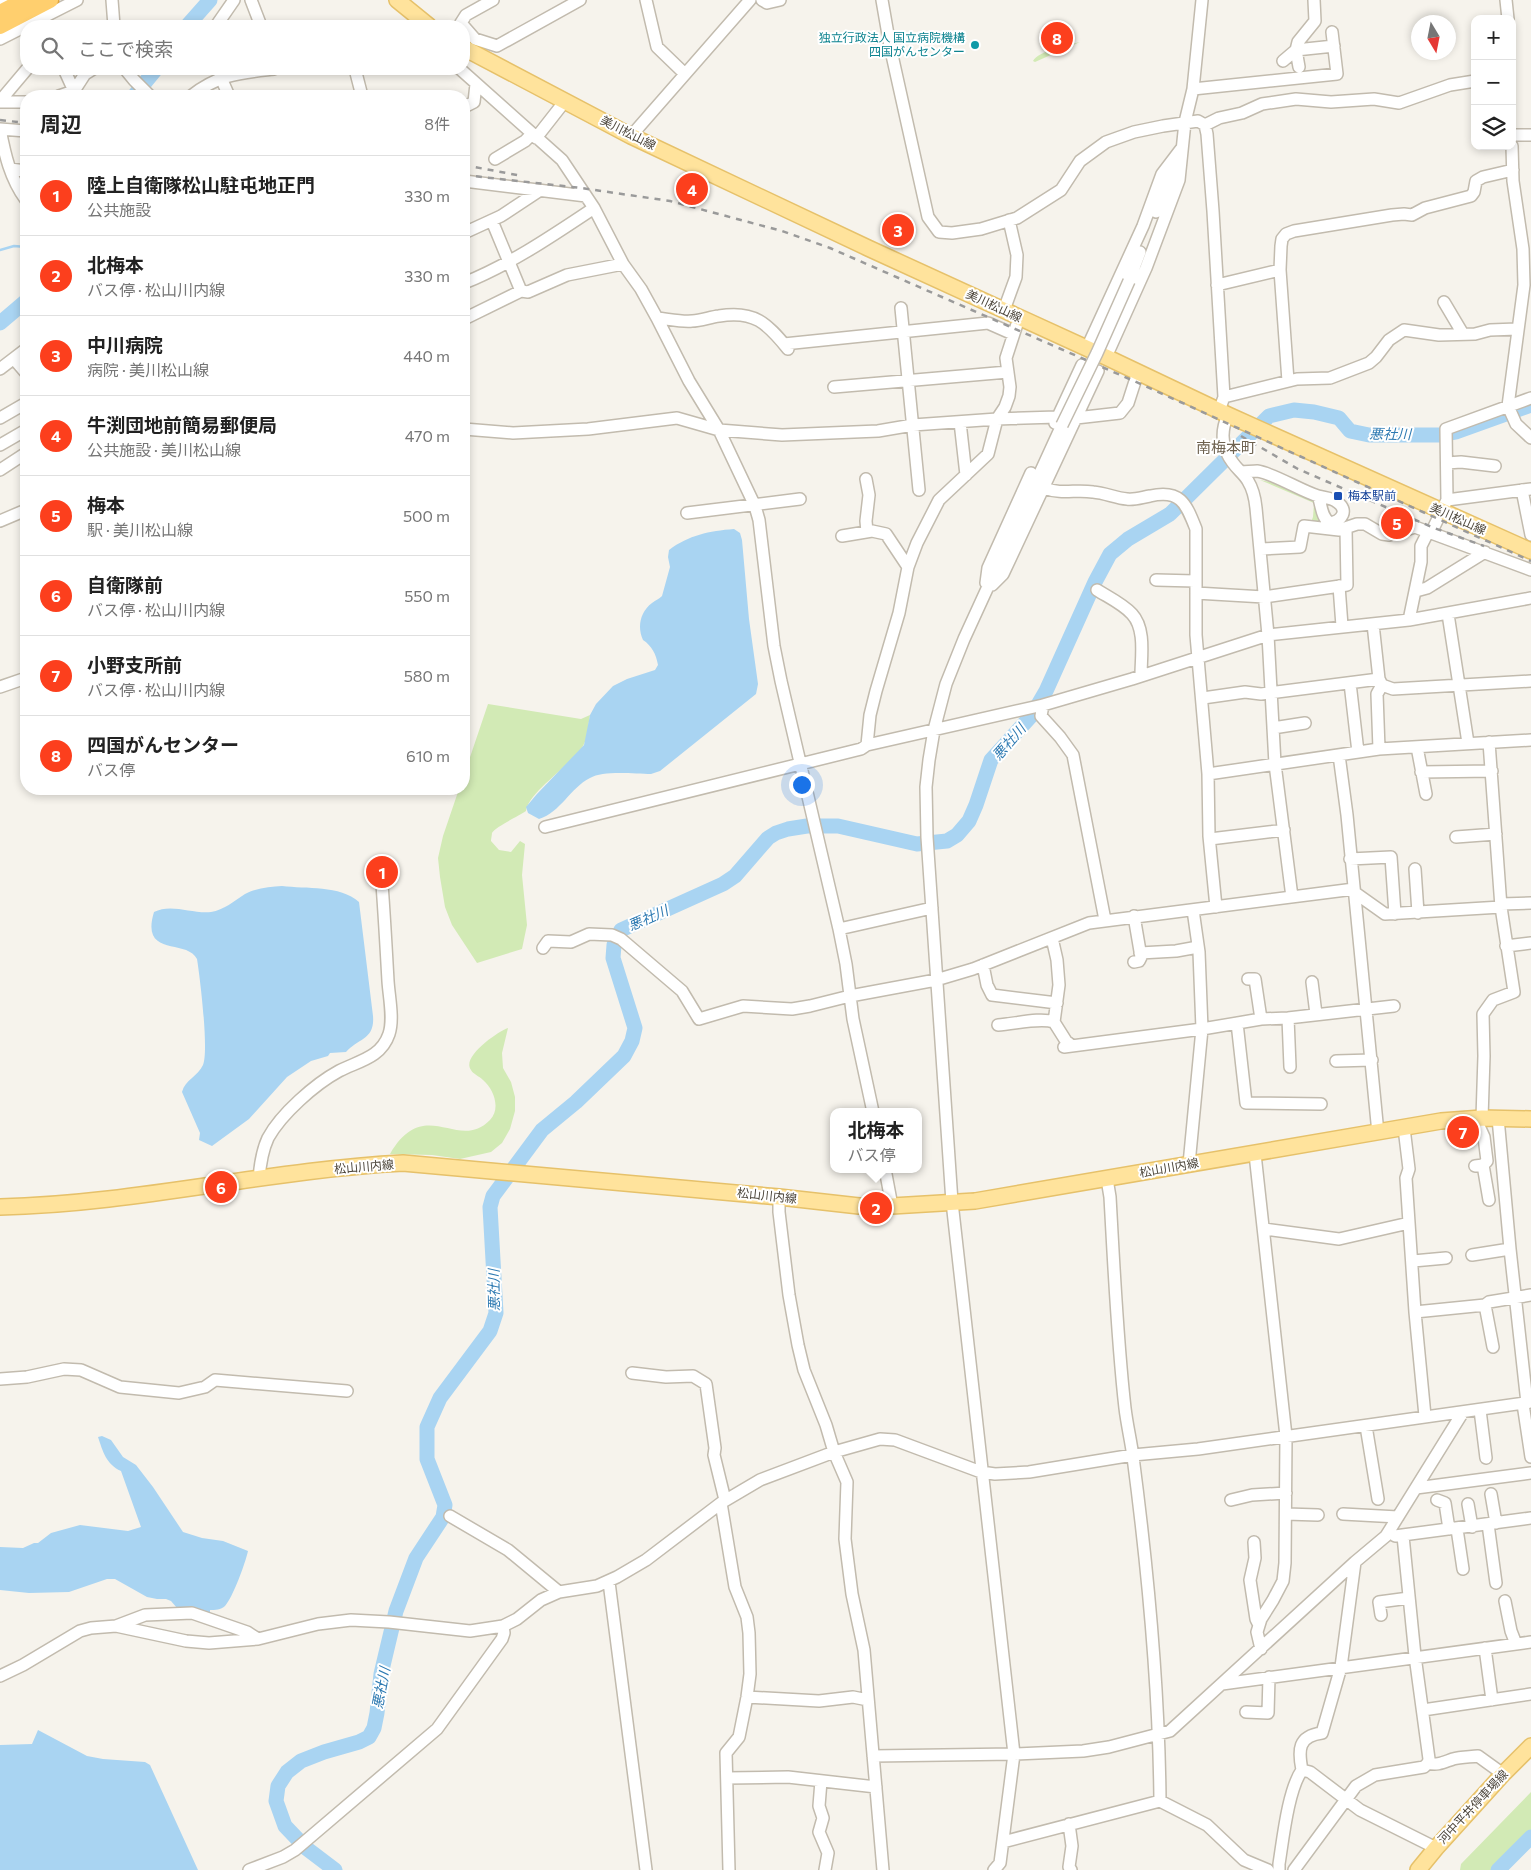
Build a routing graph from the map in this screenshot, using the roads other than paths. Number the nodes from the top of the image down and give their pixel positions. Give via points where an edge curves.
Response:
1 (4, 0) edge
2 (25, 0) edge
3 (50, 0) edge
4 (77, 0) edge
5 (112, 0) edge
6 (234, 0) edge
7 (251, 0) edge
8 (397, 0) edge
9 (493, 0) edge
10 (580, 0) edge
11 (646, 0) edge
12 (750, 0) edge
13 (762, 0) edge
14 (780, 0) edge
15 (882, 0) edge
16 (1202, 0) edge
17 (1314, 0) edge
18 (1506, 0) edge
19 (0, 2) edge
20 (0, 13) edge
21 (1508, 15) edge
22 (38, 20) edge
23 (114, 20) edge
24 (220, 20) edge
25 (259, 20) edge
26 (422, 20) edge
27 (463, 20) edge
28 (0, 26) edge
29 (20, 29) edge
30 (1332, 32) dead end
31 (470, 35) edge
32 (0, 39) edge
33 (1334, 46) junction
34 (1296, 50) junction
35 (470, 51) edge
36 (1283, 61) dead end
37 (1299, 68) dead end
38 (685, 74) junction
39 (22, 75) edge
40 (67, 75) edge
41 (84, 75) edge
42 (130, 75) edge
43 (227, 75) edge
44 (357, 75) edge
45 (466, 75) edge
46 (221, 78) junction
47 (1471, 81) edge
48 (476, 84) junction
49 (1193, 89) junction
50 (74, 90) edge
51 (75, 90) edge
52 (144, 90) edge
53 (201, 90) edge
54 (226, 90) edge
55 (360, 90) edge
56 (565, 101) junction
57 (0, 102) edge
58 (20, 102) edge
59 (470, 104) edge
60 (1185, 122) junction
61 (1205, 125) junction
62 (0, 129) edge
63 (20, 131) edge
64 (1531, 134) edge
65 (1516, 135) edge
66 (534, 136) junction
67 (631, 136) junction
68 (1181, 149) junction
69 (1512, 150) edge
70 (495, 159) dead end
71 (10, 169) junction
72 (20, 170) edge
73 (1513, 170) junction
74 (14, 182) junction
75 (470, 182) edge
76 (539, 190) junction
77 (20, 191) edge
78 (586, 196) junction
79 (20, 203) edge
80 (594, 208) junction
81 (1009, 220) junction
82 (492, 221) junction
83 (470, 230) edge
84 (508, 262) junction
85 (623, 264) junction
86 (1280, 270) junction
87 (470, 280) edge
88 (1217, 285) junction
89 (521, 291) junction
90 (1444, 302) dead end
91 (901, 308) dead end
92 (1004, 310) junction
93 (470, 316) edge
94 (657, 318) junction
95 (1019, 318) junction
96 (1517, 329) junction
97 (903, 332) junction
98 (1013, 334) junction
99 (1463, 334) junction
100 (1087, 348) junction
101 (20, 354) edge
102 (1106, 357) junction
103 (14, 359) junction
104 (1082, 365) dead end
105 (20, 366) edge
106 (0, 369) edge
107 (1098, 371) dead end
108 (1008, 372) junction
109 (1138, 372) junction
110 (908, 381) junction
111 (1288, 381) junction
112 (1072, 386) junction
113 (834, 387) dead end
114 (1088, 393) junction
115 (1531, 398) edge
116 (20, 406) edge
117 (1224, 408) junction
118 (1510, 411) junction
119 (0, 418) edge
120 (1076, 418) junction
121 (997, 419) junction
122 (1060, 421) junction
123 (960, 422) junction
124 (913, 425) junction
125 (470, 429) edge
126 (719, 430) junction
127 (20, 434) edge
128 (1529, 434) edge
129 (0, 446) edge
130 (20, 458) edge
131 (1447, 463) junction
132 (1495, 466) dead end
133 (1237, 468) junction
134 (0, 470) edge
135 (966, 475) junction
136 (866, 479) dead end
137 (1044, 488) junction
138 (1526, 489) edge
139 (919, 490) dead end
140 (1318, 496) dead end
141 (800, 499) dead end
142 (755, 506) junction
143 (1444, 506) junction
144 (20, 513) edge
145 (687, 513) dead end
146 (0, 521) edge
147 (1346, 529) junction
148 (867, 532) junction
149 (1430, 533) junction
150 (842, 536) dead end
151 (1531, 536) edge
152 (1261, 549) junction
153 (1531, 550) edge
154 (1486, 552) junction
155 (908, 567) junction
156 (1531, 570) edge
157 (1156, 580) dead end
158 (1339, 586) junction
159 (1195, 587) junction
160 (1097, 590) dead end
161 (1416, 591) junction
162 (986, 592) junction
163 (1264, 597) junction
164 (1531, 598) edge
165 (1448, 614) junction
166 (1409, 620) junction
167 (1373, 624) junction
168 (1342, 626) junction
169 (1268, 634) junction
170 (1199, 657) junction
171 (1141, 676) junction
172 (20, 680) edge
173 (1531, 681) edge
174 (1381, 682) junction
175 (1350, 683) junction
176 (0, 686) edge
177 (1459, 686) junction
178 (1272, 693) junction
179 (1203, 698) junction
180 (1038, 706) junction
181 (1305, 723) dead end
182 (1273, 728) junction
183 (934, 730) junction
184 (1531, 740) edge
185 (1489, 742) junction
186 (1468, 744) junction
187 (867, 745) junction
188 (1417, 746) junction
189 (1379, 749) junction
190 (1358, 752) junction
191 (1339, 755) junction
192 (800, 764) junction
193 (1276, 764) junction
194 (1492, 771) junction
195 (1421, 772) junction
196 (1208, 774) junction
197 (1426, 794) dead end
198 (545, 827) dead end
199 (1284, 830) junction
200 (1496, 834) junction
201 (1456, 837) dead end
202 (1210, 839) junction
203 (1350, 859) junction
204 (1415, 868) dead end
205 (381, 871) dead end
206 (1354, 890) junction
207 (1292, 897) junction
208 (1531, 903) edge
209 (1501, 906) junction
210 (1216, 907) junction
211 (932, 908) junction
212 (1193, 910) junction
213 (1418, 913) junction
214 (1395, 914) junction
215 (1134, 916) junction
216 (1105, 920) junction
217 (839, 929) junction
218 (1052, 938) junction
219 (1531, 943) edge
220 (1506, 946) junction
221 (543, 948) dead end
222 (1198, 948) junction
223 (983, 965) junction
224 (1248, 979) dead end
225 (936, 980) junction
226 (1312, 982) dead end
227 (850, 996) junction
228 (1056, 1003) junction
229 (1394, 1006) dead end
230 (1367, 1009) junction
231 (1316, 1014) junction
232 (1262, 1018) junction
233 (1288, 1018) junction
234 (1054, 1022) junction
235 (1238, 1023) junction
236 (998, 1025) dead end
237 (1202, 1029) junction
238 (1372, 1060) junction
239 (1336, 1061) dead end
240 (1290, 1066) dead end
241 (1321, 1104) dead end
242 (872, 1108) edge
243 (1480, 1118) junction
244 (1498, 1118) junction
245 (1531, 1119) edge
246 (1404, 1128) junction
247 (1378, 1133) junction
248 (1255, 1154) junction
249 (1189, 1164) junction
250 (886, 1173) edge
251 (259, 1179) junction
252 (1108, 1179) junction
253 (780, 1197) junction
254 (1489, 1200) dead end
255 (952, 1202) junction
256 (892, 1206) junction
257 (0, 1207) edge
258 (1409, 1223) junction
259 (1264, 1229) junction
260 (1510, 1249) junction
261 (1472, 1255) dead end
262 (1446, 1258) dead end
263 (1413, 1261) junction
264 (1531, 1295) edge
265 (1515, 1297) junction
266 (1485, 1305) junction
267 (1415, 1312) junction
268 (1493, 1348) dead end
269 (1527, 1365) edge
270 (632, 1373) dead end
271 (0, 1379) edge
272 (347, 1391) dead end
273 (1527, 1403) edge
274 (1480, 1410) junction
275 (1463, 1412) junction
276 (1425, 1416) junction
277 (1366, 1426) junction
278 (1286, 1436) junction
279 (834, 1452) junction
280 (1133, 1455) junction
281 (1531, 1457) edge
282 (1486, 1458) dead end
283 (981, 1472) junction
284 (1531, 1473) edge
285 (1416, 1488) junction
286 (1286, 1493) junction
287 (1491, 1494) dead end
288 (1378, 1499) dead end
289 (1231, 1500) dead end
290 (1437, 1500) dead end
291 (723, 1501) junction
292 (1468, 1504) dead end
293 (1286, 1514) junction
294 (1343, 1514) dead end
295 (1318, 1515) dead end
296 (450, 1516) dead end
297 (1398, 1517) junction
298 (1531, 1518) edge
299 (1492, 1524) junction
300 (1472, 1527) junction
301 (1453, 1529) junction
302 (1386, 1536) junction
303 (1403, 1536) junction
304 (1254, 1542) dead end
305 (1355, 1562) junction
306 (1463, 1569) dead end
307 (609, 1582) junction
308 (1496, 1583) dead end
309 (559, 1592) junction
310 (1409, 1598) junction
311 (1505, 1601) dead end
312 (1381, 1616) dead end
313 (1259, 1624) junction
314 (116, 1626) junction
315 (503, 1626) junction
316 (258, 1639) junction
317 (1531, 1642) edge
318 (1516, 1644) junction
319 (1261, 1648) junction
320 (1486, 1648) junction
321 (1415, 1656) junction
322 (1341, 1667) junction
323 (0, 1676) edge
324 (1269, 1677) junction
325 (1222, 1684) junction
326 (1531, 1694) edge
327 (747, 1697) junction
328 (868, 1700) junction
329 (1492, 1700) junction
330 (1423, 1710) junction
331 (1246, 1712) dead end
332 (1159, 1734) junction
333 (1531, 1746) edge
334 (1014, 1754) junction
335 (873, 1756) junction
336 (1428, 1763) junction
337 (1302, 1770) junction
338 (1503, 1774) junction
339 (727, 1778) junction
340 (821, 1781) junction
341 (876, 1787) junction
342 (1347, 1800) junction
343 (1160, 1801) junction
344 (1069, 1824) junction
345 (1003, 1842) junction
346 (1436, 1848) junction
347 (249, 1870) edge
348 (646, 1870) edge
349 (729, 1870) edge
350 (825, 1870) edge
351 (883, 1870) edge
352 (994, 1870) edge
353 (1071, 1870) edge
354 (1268, 1870) edge
355 (1279, 1870) edge
356 (1294, 1870) edge
357 (1418, 1870) edge

1 - 19 street
2 - 20 highway
3 - 28 highway
4 - 22 street
5 - 23 street
6 - 24 street
7 - 25 street
8 - 26 main road
9 - 27 street
10 - 31 street via 496,46 475,40
11 - 38 street via 657,46
12 - 38 street
13 - 14 street via 767,3
15 - 81 street via 928,217 939,232 952,233 981,229
16 - 49 street
17 - 34 street via 1315,21 1298,42
18 - 21 street
29 - 32 street
30 - 33 street
33 - 34 street
33 - 49 street via 1337,74
34 - 36 street
34 - 37 street
35 - 56 main road, 美川松山線
38 - 67 street
39 - 57 street
40 - 50 street
41 - 51 street
42 - 52 street
43 - 46 street
44 - 55 street
45 - 48 street
46 - 53 street
46 - 54 street
47 - 61 street via 1399,103 1374,99 1331,102 1296,99 1262,104
48 - 59 street via 474,102
48 - 66 street
49 - 60 street
56 - 66 street
56 - 67 main road, 美川松山線
57 - 58 street
60 - 61 street via 1198,121
60 - 68 street
60 - 81 street via 1134,132 1106,142 1080,161 1061,190
61 - 88 street via 1214,211
62 - 63 street
62 - 71 street
64 - 65 street
66 - 70 street
66 - 78 street via 562,160
67 - 92 main road, 美川松山線
68 - 100 street via 1162,174 1143,226
68 - 102 street via 1179,180
68 - 122 street, bridge via 1097,353
69 - 73 street
71 - 72 street
71 - 74 street
73 - 86 street via 1483,176 1476,181 1471,196 1425,208 1412,215 1392,215 1286,234 1282,239
73 - 96 street via 1524,286
74 - 77 street
74 - 79 street via 16,199
75 - 76 street
76 - 78 street
76 - 82 street
78 - 80 street
80 - 84 street
80 - 85 street
81 - 92 street via 1017,255 1016,277
82 - 83 street
82 - 84 street
84 - 87 street
84 - 89 street
85 - 89 street via 567,276 528,292
85 - 94 street
86 - 88 street
86 - 111 street
88 - 117 street
89 - 93 street
90 - 99 street
91 - 97 street
92 - 95 main road, 美川松山線
94 - 97 street via 691,322 742,315 769,326 786,346
94 - 126 street via 689,381
95 - 98 street
95 - 100 main road, 美川松山線
96 - 99 street
96 - 118 street
97 - 98 street via 988,323
97 - 110 street
98 - 108 street via 1006,358
99 - 111 street via 1439,335 1404,330 1389,340 1376,357 1358,368 1330,378
100 - 102 main road, 美川松山線
101 - 103 street
102 - 109 main road, 美川松山線
103 - 105 street
103 - 106 street
104 - 112 street
107 - 114 street
108 - 110 street
108 - 121 street via 1009,396
109 - 117 main road, 美川松山線
109 - 120 street via 1128,402 1120,412
110 - 113 street
110 - 124 street
111 - 117 street
112 - 114 street via 1085,384
112 - 122 street
114 - 120 street
115 - 118 street
116 - 119 street
117 - 133 street via 1225,449
117 - 143 main road, 美川松山線
118 - 128 street
118 - 131 street via 1446,429
120 - 122 street
120 - 137 street
121 - 122 street
121 - 123 street
121 - 135 street via 988,454
122 - 162 street
123 - 124 street
123 - 135 street
124 - 126 street via 878,431 782,435
124 - 139 street
125 - 126 street via 513,432 588,429 677,418
126 - 142 street
127 - 129 street
130 - 134 street
131 - 132 street
131 - 143 street
133 - 140 street via 1258,471
133 - 152 street via 1254,494
135 - 155 street via 939,500
136 - 148 street via 869,495
137 - 159 street via 1058,493 1079,490 1128,499 1166,493 1178,499 1188,508 1196,529
137 - 162 street via 1003,574
138 - 143 street
138 - 151 street
141 - 142 street
142 - 145 street
142 - 192 street via 774,646
143 - 149 street
143 - 153 main road, 美川松山線
144 - 146 street
147 - 149 street via 1365,524 1388,535 1415,527
147 - 152 street via 1304,526 1300,546
147 - 158 street via 1347,585
148 - 150 street
148 - 155 street via 886,534
149 - 154 street
149 - 161 street via 1421,546
152 - 163 street
154 - 156 street
154 - 161 street via 1427,588
155 - 187 street via 899,613 870,714
157 - 159 street
158 - 163 street
158 - 168 street
159 - 163 street
159 - 170 street
160 - 171 street via 1132,614 1138,622
161 - 166 street
162 - 183 street via 952,667
163 - 169 street
164 - 165 street
165 - 166 street
165 - 177 street
166 - 167 street
167 - 168 street
167 - 174 street
168 - 169 street
169 - 170 street
169 - 178 street
170 - 171 street
170 - 179 street
171 - 180 street
172 - 176 street
173 - 177 street
174 - 175 street
174 - 177 street via 1393,689
174 - 189 street via 1377,694
175 - 178 street
175 - 190 street
177 - 186 street
178 - 179 street via 1245,692
178 - 182 street
179 - 196 street
180 - 183 street
180 - 216 street via 1041,716 1073,755
181 - 182 street
182 - 193 street
183 - 187 street
183 - 211 street via 926,787
184 - 185 street
185 - 186 street
185 - 194 street
186 - 188 street
187 - 192 street
188 - 189 street
188 - 195 street
189 - 190 street
190 - 191 street
191 - 193 street
191 - 203 street
192 - 198 street
192 - 217 street
193 - 196 street
193 - 199 street
194 - 195 street
194 - 200 street
195 - 197 street
196 - 202 street
199 - 202 street
199 - 207 street
200 - 201 street
200 - 209 street
202 - 210 street
203 - 206 street
203 - 214 street via 1391,857
204 - 213 street
205 - 251 street via 390,1032 375,1054 321,1082 292,1108 268,1138 262,1152
206 - 207 street
206 - 214 street via 1385,914
206 - 230 street
207 - 210 street
208 - 209 street
209 - 213 street
209 - 220 street
210 - 212 street
211 - 217 street
211 - 225 street
212 - 215 street
212 - 222 street
213 - 214 street
215 - 216 street
215 - 222 street via 1137,958
216 - 218 street
217 - 227 street
218 - 223 street
218 - 228 street via 1059,985
219 - 220 street
220 - 243 street via 1514,992 1493,1000 1483,1014
221 - 227 street via 548,941 571,942 589,934 617,937 682,991 699,1018 742,1006 792,1008
222 - 237 street
223 - 225 street
223 - 228 street via 992,995
224 - 232 street via 1255,979
225 - 227 street
225 - 255 street
226 - 231 street
227 - 242 street
228 - 234 street
229 - 230 street
230 - 231 street
230 - 238 street
231 - 233 street
232 - 233 street
232 - 235 street
233 - 240 street
234 - 236 street via 1036,1020
234 - 237 street via 1068,1046
235 - 237 street
235 - 241 street via 1246,1103
237 - 249 street
238 - 239 street
238 - 247 street
243 - 244 main road, 松山川内線
243 - 246 main road, 松山川内線
243 - 254 street via 1487,1161 1479,1165
244 - 245 main road, 松山川内線
244 - 260 street
246 - 247 main road, 松山川内線
246 - 258 street via 1409,1169 1406,1178
247 - 248 main road, 松山川内線
248 - 249 main road, 松山川内線
248 - 259 street
249 - 252 main road, 松山川内線
250 - 256 street
251 - 253 main road, 松山川内線 via 403,1163
251 - 257 main road, 松山川内線 via 153,1195
252 - 255 main road, 松山川内線
252 - 280 street via 1125,1410
253 - 256 main road, 松山川内線 via 859,1206
253 - 279 street via 789,1295 798,1345
255 - 256 main road, 松山川内線
255 - 283 street
258 - 259 street via 1339,1239
258 - 263 street
259 - 278 street
260 - 261 street
260 - 265 street
262 - 263 street
263 - 267 street
264 - 265 street
265 - 266 street
265 - 269 street
266 - 267 street
266 - 268 street
267 - 276 street
269 - 273 street
270 - 291 street via 693,1376 706,1384
271 - 272 street via 64,1369 81,1370 120,1387 179,1392 205,1387 215,1380
273 - 274 street
273 - 281 street
274 - 275 street
274 - 282 street
275 - 276 street
275 - 285 street
276 - 277 street
277 - 278 street
277 - 288 street
278 - 280 street
278 - 286 street
279 - 283 street via 880,1439 895,1440
279 - 291 street via 760,1480
279 - 328 street via 847,1482 845,1539 864,1650
280 - 283 street via 1029,1472
280 - 332 street
283 - 334 street
284 - 285 street
285 - 297 street
286 - 289 street
286 - 293 street
287 - 299 street
290 - 301 street via 1444,1503
291 - 307 street via 646,1560
291 - 327 street via 735,1586 747,1617 750,1674
292 - 300 street
293 - 295 street
293 - 313 street via 1283,1581
294 - 297 street
296 - 309 street via 496,1542
297 - 302 street
298 - 299 street
299 - 300 street
299 - 308 street
300 - 301 street
301 - 303 street
301 - 306 street
302 - 303 street
302 - 305 street
303 - 310 street
304 - 313 street via 1256,1558 1250,1580
305 - 319 street
305 - 322 street
307 - 309 street
307 - 348 street
309 - 315 street via 541,1600
310 - 312 street via 1379,1602
310 - 321 street
311 - 318 street
313 - 319 street via 1257,1632
314 - 316 street via 186,1641
314 - 316 street via 146,1615 192,1613
314 - 323 street via 80,1631
315 - 316 street via 470,1631 350,1620 318,1624
315 - 347 street via 502,1639 437,1729 295,1850
317 - 318 street
318 - 320 street
319 - 325 street
320 - 321 street
320 - 329 street
321 - 322 street
321 - 330 street
322 - 324 street
322 - 337 street via 1322,1733 1305,1739 1300,1749
324 - 325 street
324 - 331 street via 1268,1713
325 - 332 street via 1170,1732
326 - 329 street
327 - 328 street via 818,1701 853,1697
327 - 339 street via 739,1737 726,1753
328 - 335 street
329 - 330 street
330 - 336 street
332 - 334 street via 1083,1751
332 - 343 street
333 - 338 main road, 河中平井停車場線
334 - 335 street
334 - 345 street
335 - 341 street
336 - 338 street via 1432,1765 1478,1756
336 - 342 street via 1424,1767 1375,1775 1356,1786
337 - 342 street via 1310,1772
337 - 355 street via 1290,1801
338 - 346 main road, 河中平井停車場線
339 - 340 street via 788,1777
339 - 349 street
340 - 341 street
340 - 350 street via 819,1806 823,1818 819,1832 828,1853
341 - 351 street
342 - 346 street
342 - 356 street
343 - 344 street
343 - 354 street via 1207,1825 1244,1860
344 - 345 street
344 - 353 street
345 - 352 street via 1000,1863
346 - 357 main road, 河中平井停車場線

